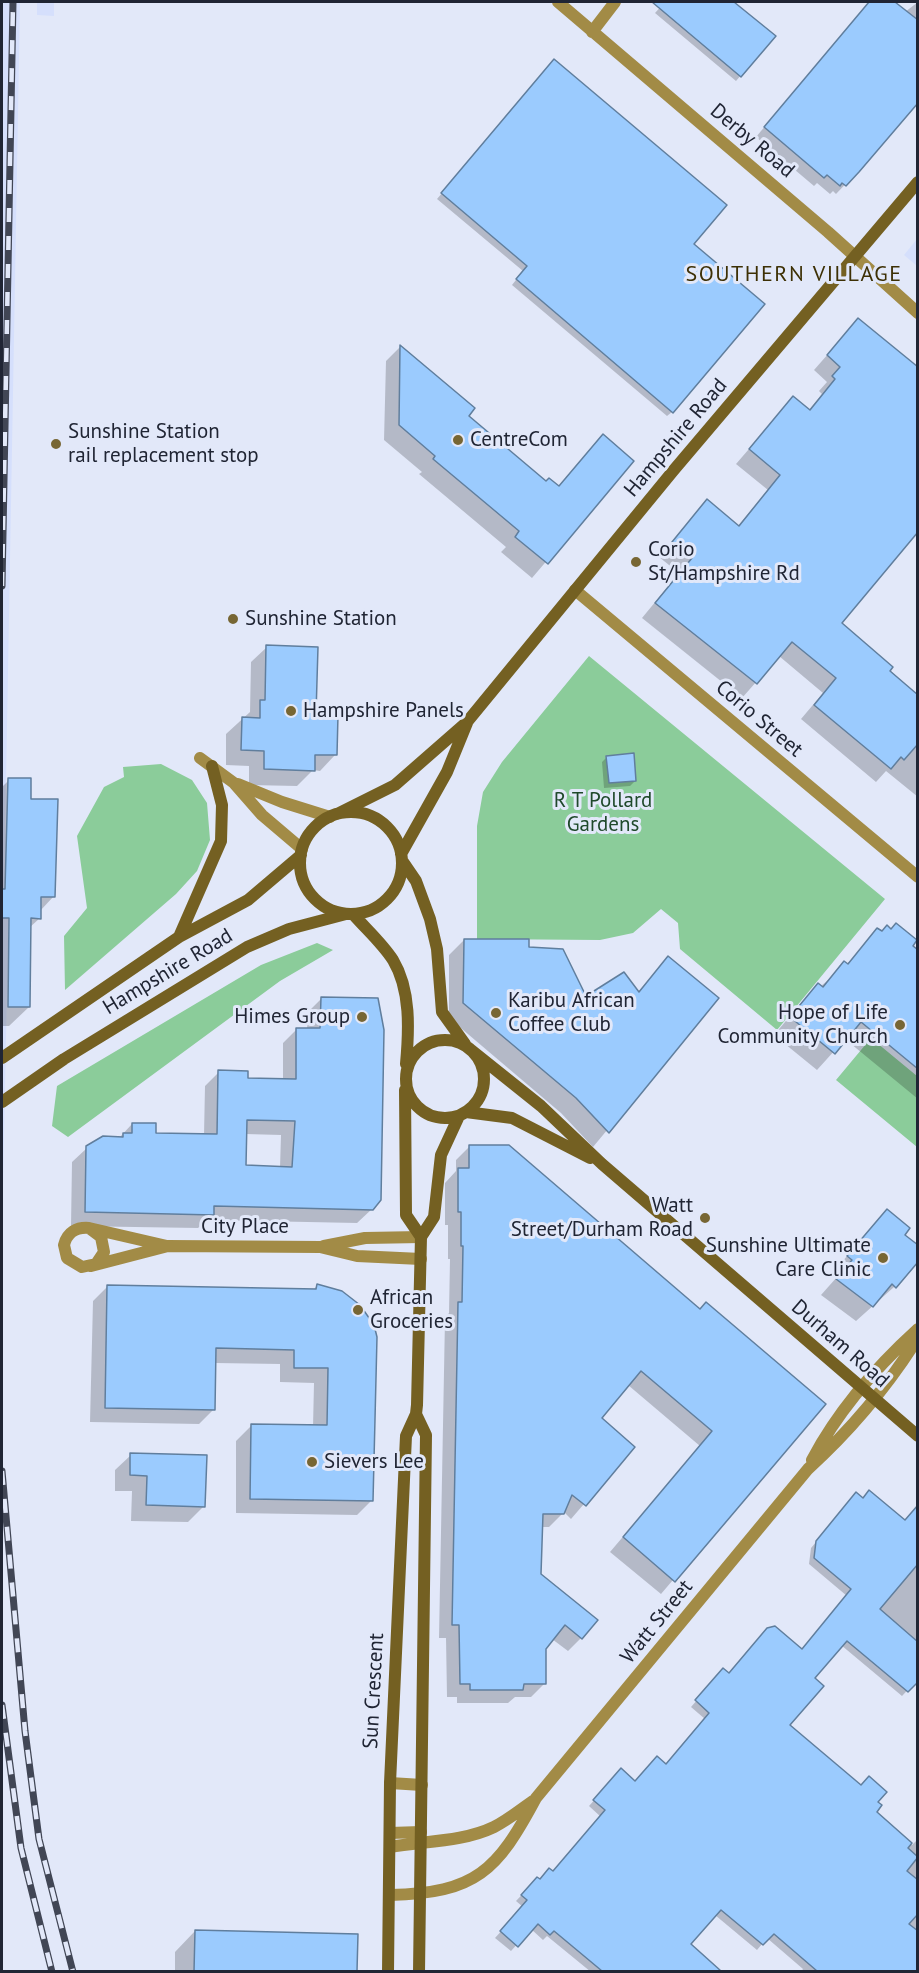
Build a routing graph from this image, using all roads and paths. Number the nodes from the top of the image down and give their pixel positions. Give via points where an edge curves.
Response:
1 (558, 2) edge
2 (615, 2) edge
3 (592, 32) junction
4 (918, 182) edge
5 (854, 258) junction
6 (918, 313) edge
7 (575, 590) junction
8 (467, 722) junction
9 (200, 758) dead end
10 (212, 766) junction
11 (234, 783) junction
12 (333, 815) junction
13 (302, 852) junction
14 (402, 858) junction
15 (918, 878) edge
16 (350, 914) junction
17 (179, 937) junction
18 (468, 1048) junction
19 (2, 1058) edge
20 (406, 1074) junction
21 (21, 1086) junction
22 (2, 1095) edge
23 (2, 1102) edge
24 (462, 1114) junction
25 (602, 1164) junction
26 (89, 1228) junction
27 (421, 1237) junction
28 (168, 1246) junction
29 (320, 1247) junction
30 (421, 1259) junction
31 (91, 1266) junction
32 (918, 1329) edge
33 (918, 1338) edge
34 (860, 1388) junction
35 (874, 1400) junction
36 (416, 1414) junction
37 (918, 1436) edge
38 (808, 1469) junction
39 (390, 1783) junction
40 (422, 1785) junction
41 (536, 1798) junction
42 (390, 1833) junction
43 (421, 1837) junction
44 (390, 1847) junction
45 (420, 1894) junction
46 (390, 1895) junction
47 (388, 1971) edge
48 (419, 1971) edge

1 - 3 street, Derby Road
2 - 3 street
3 - 5 street, Derby Road
4 - 5 street, Hampshire Road
5 - 6 street, Derby Road
5 - 7 street, Hampshire Road
7 - 8 street, Hampshire Road
7 - 15 street, Corio Street
8 - 12 street, Hampshire Road via 395,785
8 - 14 street, Hampshire Road via 447,772
9 - 10 street
10 - 11 street
10 - 17 street via 222,805 221,841
11 - 12 street via 282,802
11 - 13 street
12 - 13 street via 312,830
12 - 14 street via 358,813 378,820 394,835
13 - 16 street via 302,879 315,899 335,912
13 - 17 street, Hampshire Road via 248,900
14 - 16 street via 398,884 392,894 375,909
14 - 18 street via 416,881 430,919 437,949 442,1012
16 - 20 street via 393,960 402,982 408,1023
16 - 21 street, Hampshire Road via 289,929 247,947
17 - 19 street, Hampshire Road
18 - 20 street via 453,1040 433,1041 415,1052
18 - 24 street via 481,1063 484,1078 477,1101
18 - 25 street, Durham Road via 541,1106
20 - 24 street via 411,1100 422,1111 444,1118
20 - 27 street via 406,1215
21 - 22 street, Hampshire Road
21 - 23 street, Hampshire Road
24 - 25 street, Durham Road via 512,1118
24 - 27 street, Sun Crescent via 441,1155 434,1217
25 - 34 street, Durham Road
26 - 28 street, City Place
26 - 31 street via 101,1237 104,1246 100,1260
26 - 31 street via 72,1232 64,1250 74,1264
27 - 29 street, City Place via 365,1238
27 - 30 street, Sun Crescent
28 - 29 street, City Place
28 - 31 street, City Place
29 - 30 street, City Place via 357,1256
30 - 36 street, Sun Crescent
32 - 34 street, Watt Street
33 - 35 street, Watt Street
34 - 35 street, Durham Road
34 - 38 street, Watt Street via 832,1424
35 - 37 street, Durham Road
35 - 38 street, Watt Street via 843,1437
36 - 39 street, Sun Crescent via 406,1436
36 - 40 street, Sun Crescent via 426,1435
38 - 41 street, Watt Street
39 - 40 street
39 - 42 street, Sun Crescent
40 - 43 street, Sun Crescent
41 - 43 street, Watt Street via 507,1820 481,1832 459,1838
41 - 45 street, Watt Street via 513,1842 493,1865 471,1880
42 - 43 street
42 - 44 street, Sun Crescent
43 - 44 street, Watt Street
43 - 45 street, Sun Crescent
44 - 46 street, Sun Crescent
45 - 46 street, Watt Street
45 - 48 street, Sun Crescent
46 - 47 street, Sun Crescent

